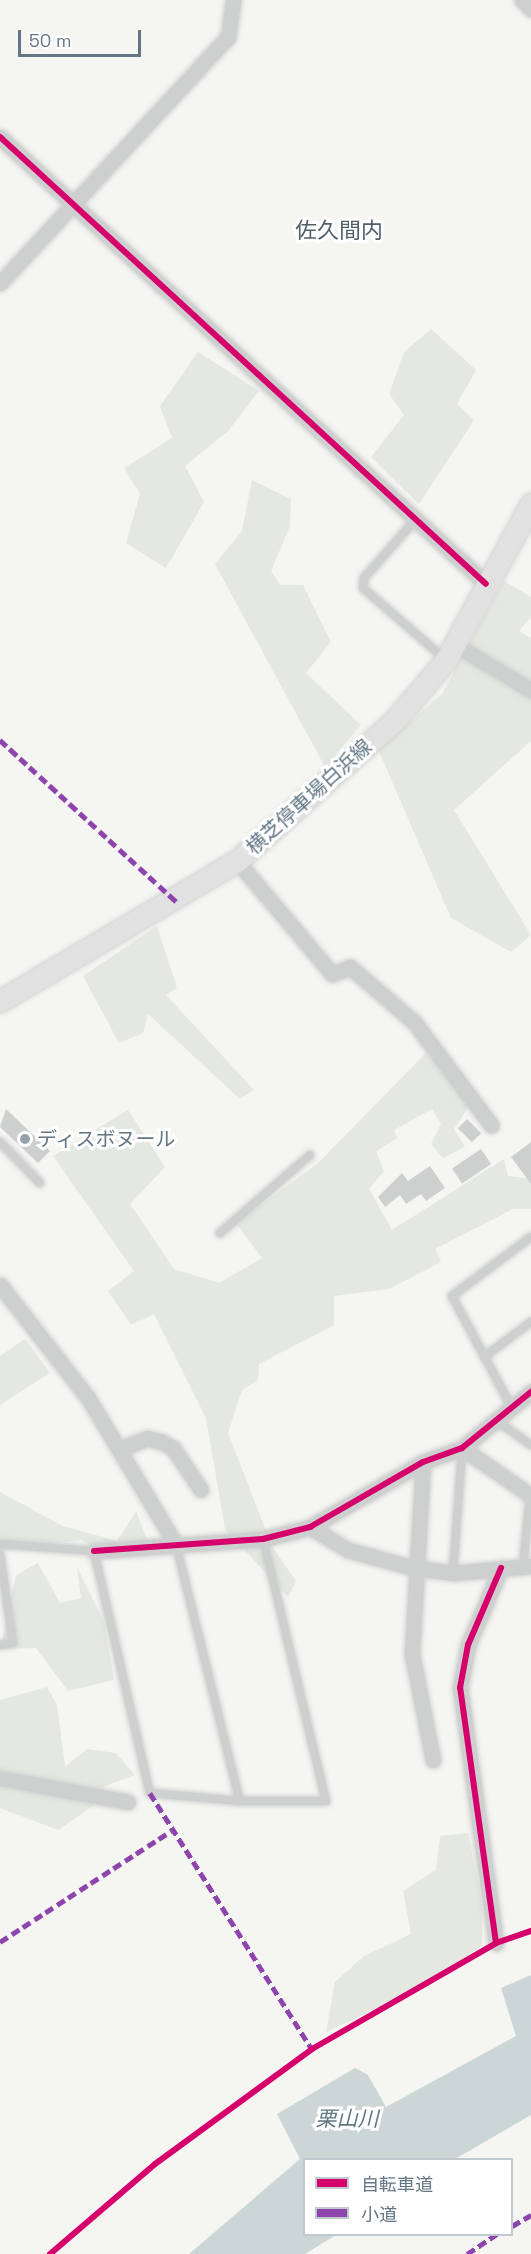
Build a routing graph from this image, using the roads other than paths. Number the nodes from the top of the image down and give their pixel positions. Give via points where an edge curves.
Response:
1 (233, 0) edge
2 (522, 0) edge
3 (531, 9) edge
4 (0, 137) edge
5 (73, 203) junction
6 (0, 283) edge
7 (531, 505) edge
8 (417, 518) junction
9 (486, 584) junction
10 (450, 652) junction
11 (531, 690) edge
12 (237, 861) junction
13 (0, 1001) edge
14 (491, 1125) dead end
15 (0, 1142) edge
16 (310, 1155) dead end
17 (40, 1183) dead end
18 (220, 1233) dead end
19 (531, 1237) edge
20 (0, 1285) edge
21 (531, 1322) edge
22 (484, 1357) junction
23 (531, 1392) edge
24 (512, 1408) junction
25 (497, 1421) junction
26 (531, 1445) edge
27 (462, 1448) junction
28 (119, 1449) junction
29 (423, 1462) junction
30 (201, 1490) dead end
31 (530, 1496) edge
32 (310, 1527) junction
33 (263, 1539) junction
34 (0, 1544) edge
35 (176, 1545) junction
36 (94, 1551) junction
37 (0, 1554) edge
38 (527, 1566) edge
39 (414, 1568) junction
40 (501, 1568) junction
41 (453, 1573) junction
42 (2, 1579) edge
43 (0, 1645) edge
44 (433, 1760) dead end
45 (0, 1778) edge
46 (240, 1801) junction
47 (128, 1802) dead end
48 (496, 1943) dead end

1 - 5 street via 228,37
2 - 3 street
4 - 5 street
5 - 6 street
5 - 8 street
7 - 9 main road, 横芝停車場白浜線
8 - 9 street
8 - 10 lane via 363,578 363,588
9 - 10 main road, 横芝停車場白浜線
10 - 11 street
10 - 12 main road, 横芝停車場白浜線 via 395,720
12 - 13 main road, 横芝停車場白浜線
12 - 14 street via 332,974 350,967 414,1022
15 - 17 lane
16 - 18 lane
19 - 22 lane via 452,1296
20 - 28 street via 88,1398
21 - 22 lane
22 - 24 lane
23 - 24 street
24 - 25 street
25 - 26 lane
25 - 27 street
27 - 29 street
27 - 31 street
27 - 41 lane
28 - 30 street via 147,1438 162,1442 173,1448
28 - 35 street
29 - 32 street
29 - 39 street
31 - 38 lane
32 - 33 street
32 - 39 street via 348,1550
33 - 35 street
33 - 46 lane via 326,1801
34 - 36 lane
35 - 36 street
35 - 46 lane
36 - 46 lane via 150,1792
37 - 42 lane
38 - 40 street
39 - 41 street
39 - 44 street via 412,1654
40 - 41 street
40 - 48 street via 468,1645 460,1688
42 - 43 lane via 13,1643
45 - 47 street

